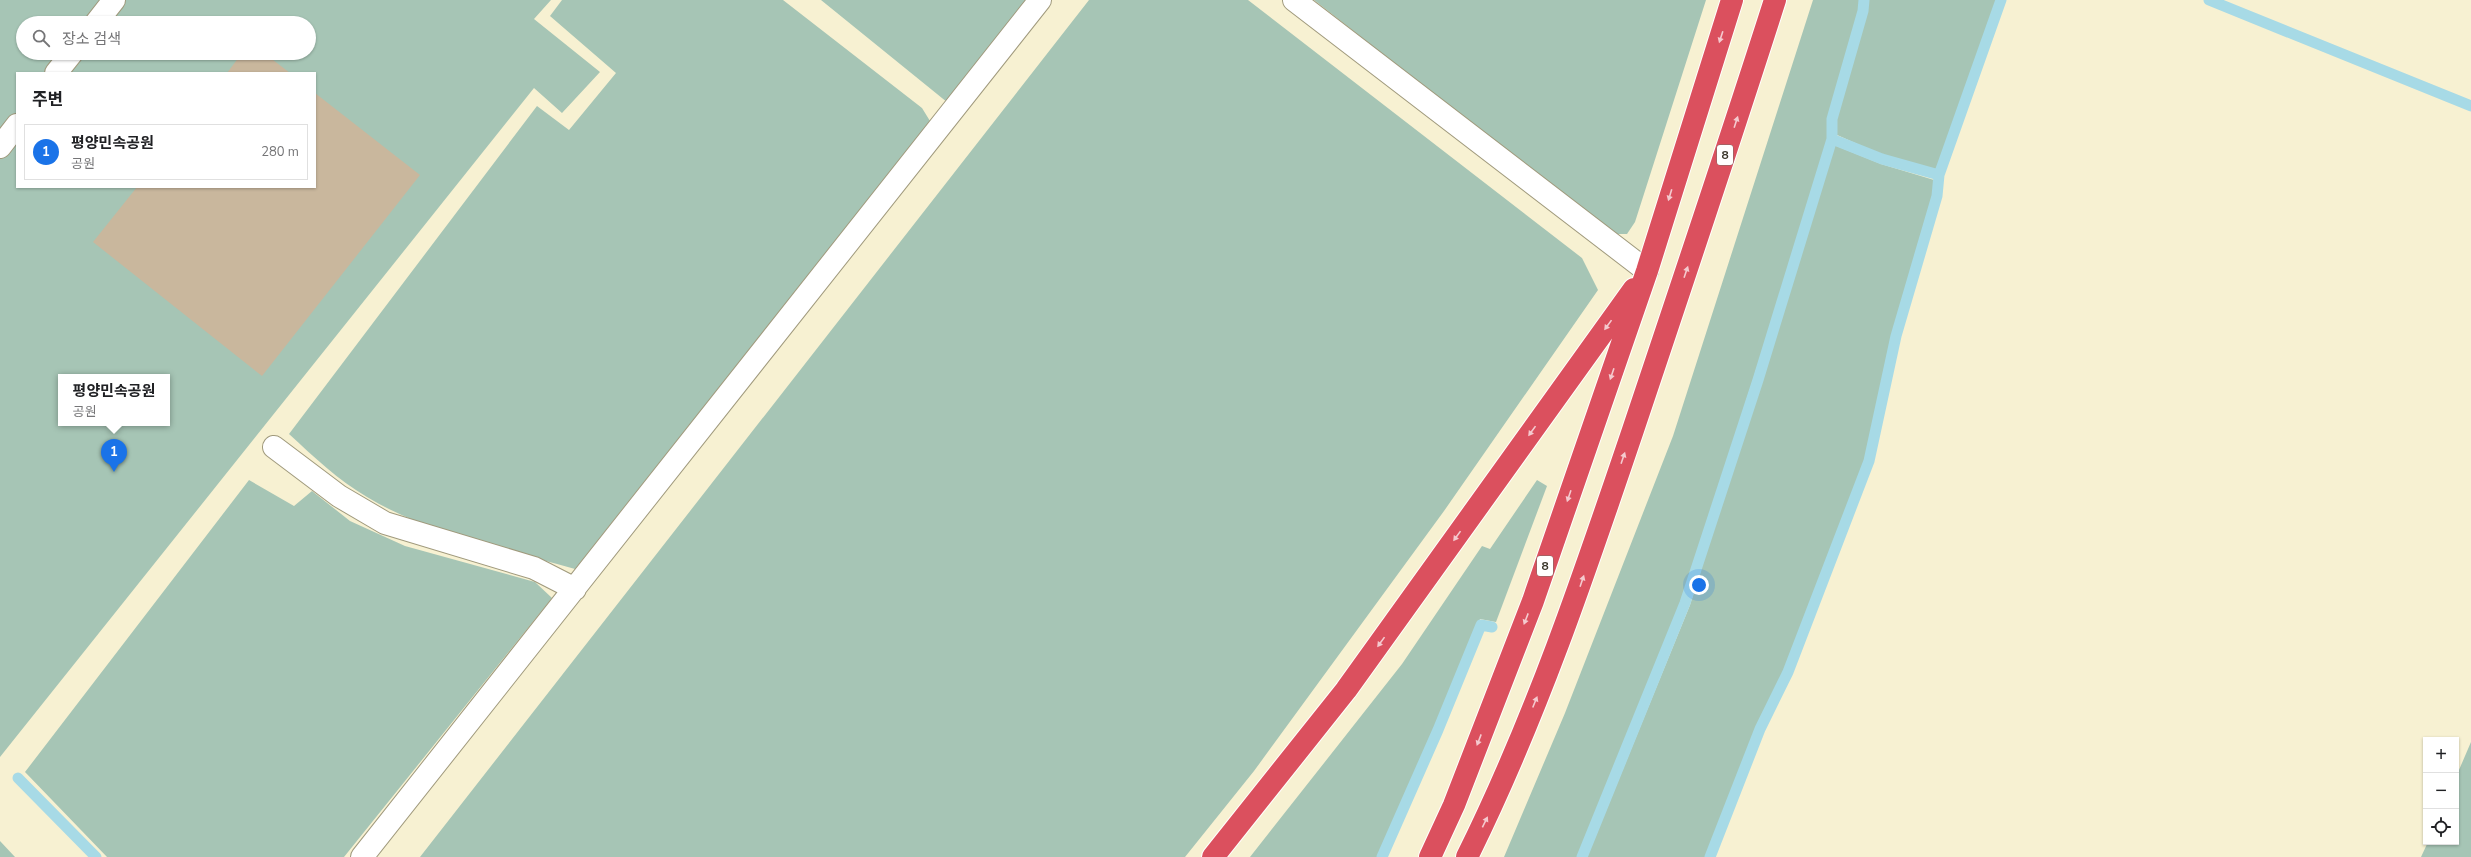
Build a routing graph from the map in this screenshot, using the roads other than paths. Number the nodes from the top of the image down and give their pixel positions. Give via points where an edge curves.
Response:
1 (114, 0) edge
2 (1040, 0) edge
3 (1294, 0) edge
4 (1732, 0) edge
5 (1775, 0) edge
6 (101, 16) edge
7 (66, 60) edge
8 (57, 72) edge
9 (16, 126) edge
10 (0, 147) edge
11 (1647, 271) junction
12 (274, 447) dead end
13 (575, 589) junction
14 (362, 857) edge
15 (1213, 857) edge
16 (1430, 857) edge
17 (1467, 857) edge

1 - 6 lane
2 - 13 lane
3 - 11 lane
4 -> 11 highway, 8
17 -> 5 highway, 8 via 1499,793 1577,595
7 - 8 lane
9 - 10 lane
11 -> 15 highway via 1346,690
11 -> 16 highway, 8 via 1533,601 1454,805
12 - 13 lane via 339,496 385,523 534,568
13 - 14 lane

